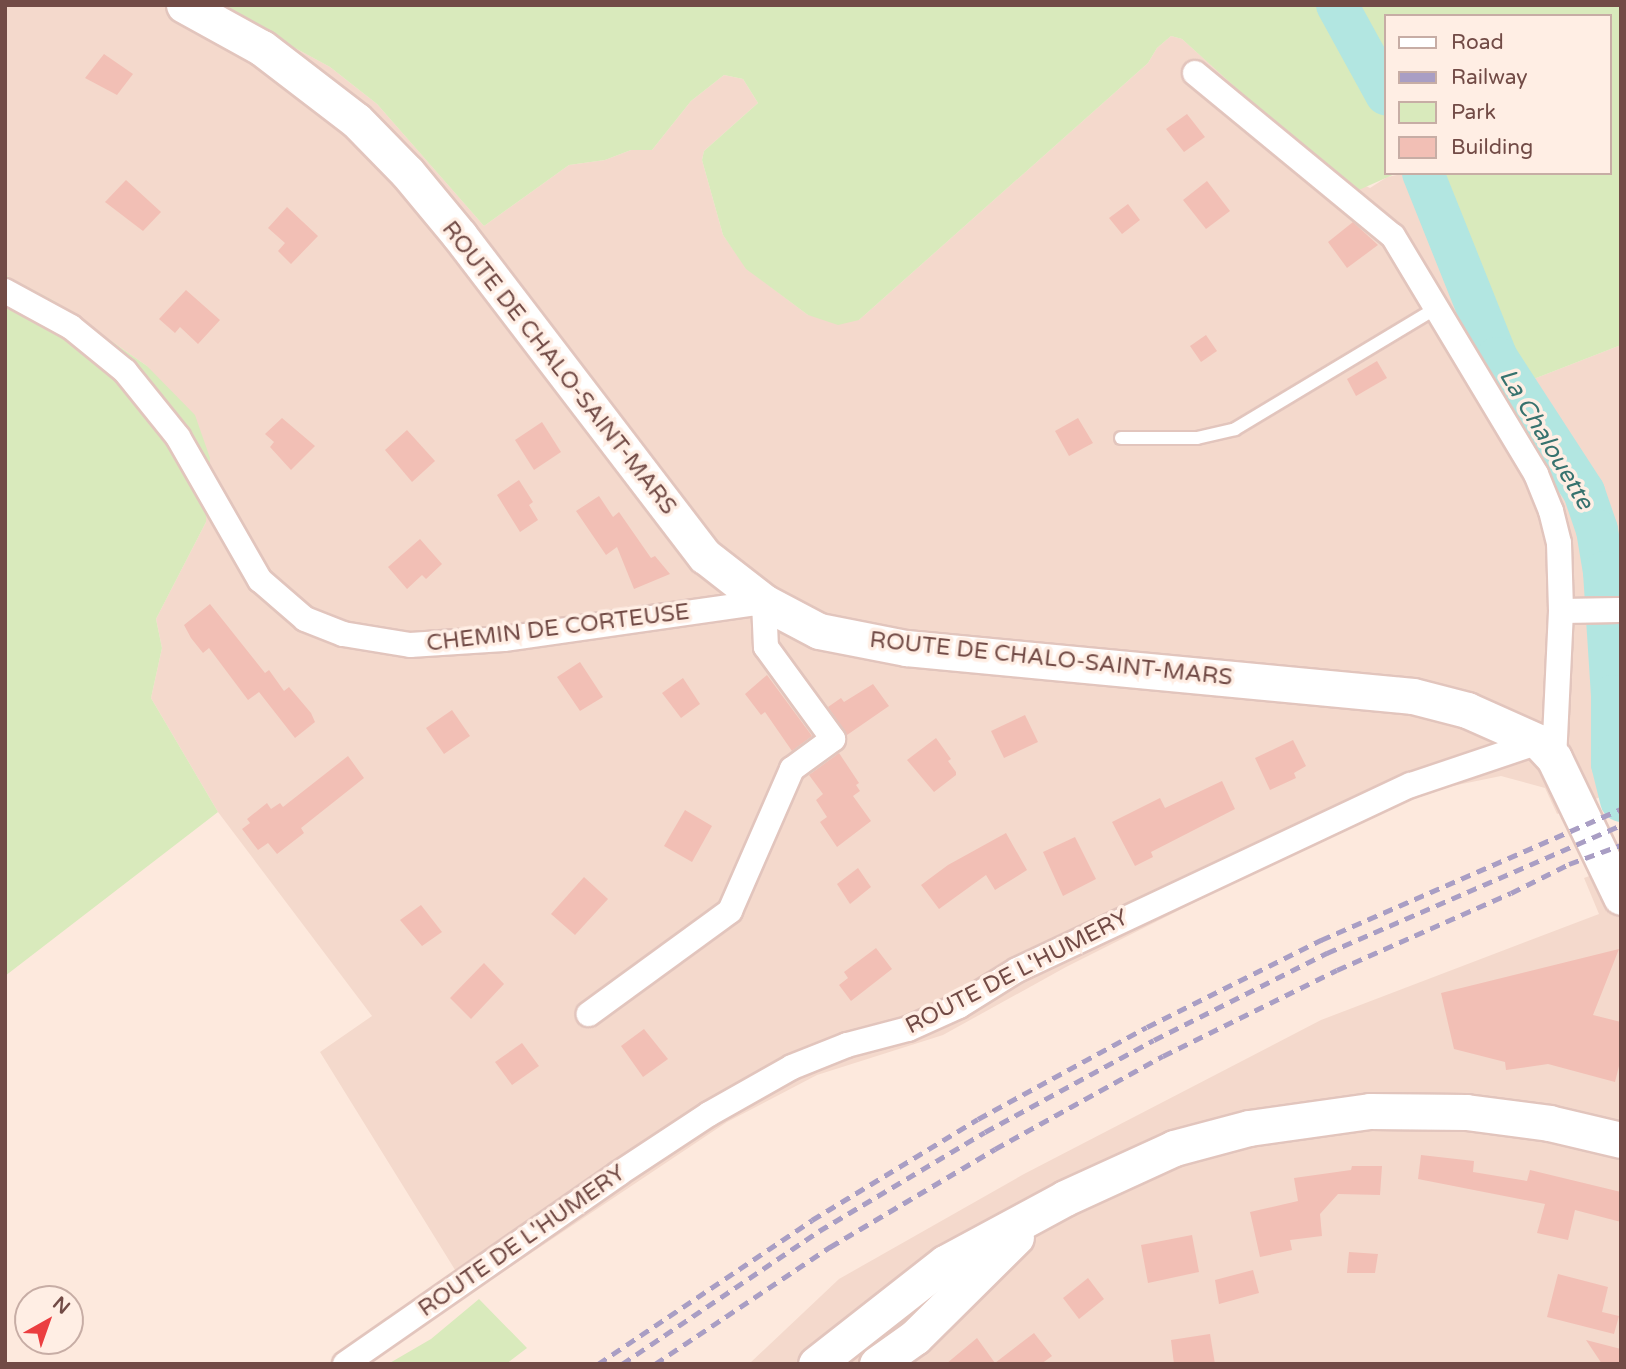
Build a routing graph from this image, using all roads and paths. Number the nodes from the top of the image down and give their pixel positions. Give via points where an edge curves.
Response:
1 (184, 5) edge
2 (1195, 73) dead end
3 (5, 291) edge
4 (1436, 308) junction
5 (1121, 438) dead end
6 (764, 602) junction
7 (1561, 611) junction
8 (1610, 611) edge
9 (1546, 750) junction
10 (1621, 897) edge
11 (589, 1014) dead end
12 (1621, 1140) edge
13 (956, 1275) junction
14 (345, 1364) edge
15 (816, 1364) edge
16 (877, 1364) edge

1 - 6 main road, ROUTE DE CHALO-SAINT-MARS via 262,48 356,120 407,172 705,556
2 - 4 street via 1393,236
3 - 6 street, CHEMIN DE CORTEUSE via 71,327 125,370 178,437 260,580 305,619 343,634 411,645 504,639
4 - 5 lane via 1235,429 1196,438
4 - 7 street via 1536,474 1551,510 1559,543
6 - 9 main road, ROUTE DE CHALO-SAINT-MARS via 819,631 906,648 1413,696 1467,710
6 - 11 street via 766,646 833,739 792,769 730,911
7 - 8 street
7 - 9 street
9 - 10 main road
9 - 14 street, ROUTE DE L'HUMERY via 1411,785 1029,964 959,1006 908,1029 847,1045 792,1067 618,1174
12 - 13 main road via 1549,1123 1466,1112 1370,1111 1249,1128 1174,1148 1041,1212
13 - 15 main road
13 - 16 main road via 915,1337

